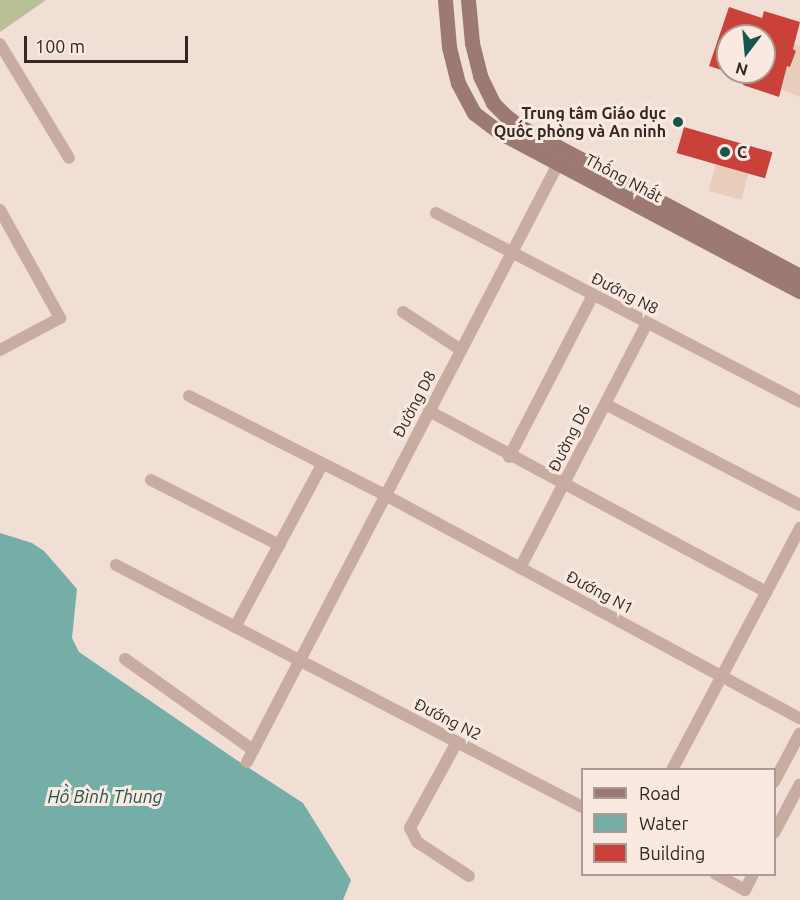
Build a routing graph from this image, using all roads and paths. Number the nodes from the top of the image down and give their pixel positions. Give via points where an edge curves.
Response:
1 (446, 0) edge
2 (468, 0) edge
3 (0, 44) edge
4 (480, 76) junction
5 (458, 83) junction
6 (69, 158) dead end
7 (558, 164) junction
8 (0, 210) edge
9 (436, 213) dead end
10 (512, 253) junction
11 (800, 276) edge
12 (800, 291) edge
13 (593, 295) junction
14 (403, 312) dead end
15 (647, 323) junction
16 (0, 350) edge
17 (461, 350) junction
18 (189, 396) dead end
19 (800, 402) edge
20 (605, 404) junction
21 (429, 411) junction
22 (509, 457) junction
23 (322, 465) junction
24 (151, 480) dead end
25 (563, 485) junction
26 (385, 495) junction
27 (800, 505) edge
28 (800, 528) edge
29 (279, 545) junction
30 (116, 565) dead end
31 (520, 568) junction
32 (766, 592) junction
33 (235, 627) junction
34 (125, 659) dead end
35 (298, 660) junction
36 (722, 676) junction
37 (800, 718) edge
38 (800, 733) edge
39 (457, 742) junction
40 (253, 750) junction
41 (248, 762) dead end
42 (673, 768) edge
43 (776, 778) edge
44 (800, 784) edge
45 (581, 806) edge
46 (776, 829) edge
47 (469, 876) dead end
48 (722, 876) edge
49 (752, 876) edge

1 - 5 main road, Thống Nhất via 449,46
2 - 4 main road, Thống Nhất
3 - 6 street
4 - 5 main road
4 - 11 main road, Thống Nhất via 493,103 519,126
5 - 7 main road, Thống Nhất via 474,113 501,133
7 - 10 street, Đường D8
7 - 12 main road, Thống Nhất
8 - 16 street via 60,318
9 - 10 street, Đướng N8
10 - 13 street, Đướng N8
10 - 17 street, Đường D8
13 - 15 street, Đướng N8
13 - 22 street
14 - 17 street
15 - 19 street, Đướng N8
15 - 20 street, Đường D6
17 - 21 street, Đường D8
18 - 23 street, Đướng N1
20 - 25 street, Đường D6
20 - 27 street
21 - 22 street
21 - 26 street, Đường D8
22 - 25 street
23 - 26 street, Đướng N1
23 - 29 street
24 - 29 street
25 - 31 street, Đường D6
25 - 32 street
26 - 31 street, Đướng N1
26 - 35 street, Đường D8
28 - 32 street
29 - 33 street
30 - 33 street, Đướng N2
31 - 36 street, Đướng N1
32 - 36 street
33 - 35 street, Đướng N2
34 - 40 street
35 - 39 street, Đướng N2
35 - 40 street, Đường D8
36 - 37 street, Đướng N1
36 - 42 street
38 - 43 street
39 - 45 street, Đướng N2
39 - 47 street via 410,828 417,842
40 - 41 street, Đường D8
44 - 46 street
48 - 49 street via 745,890

